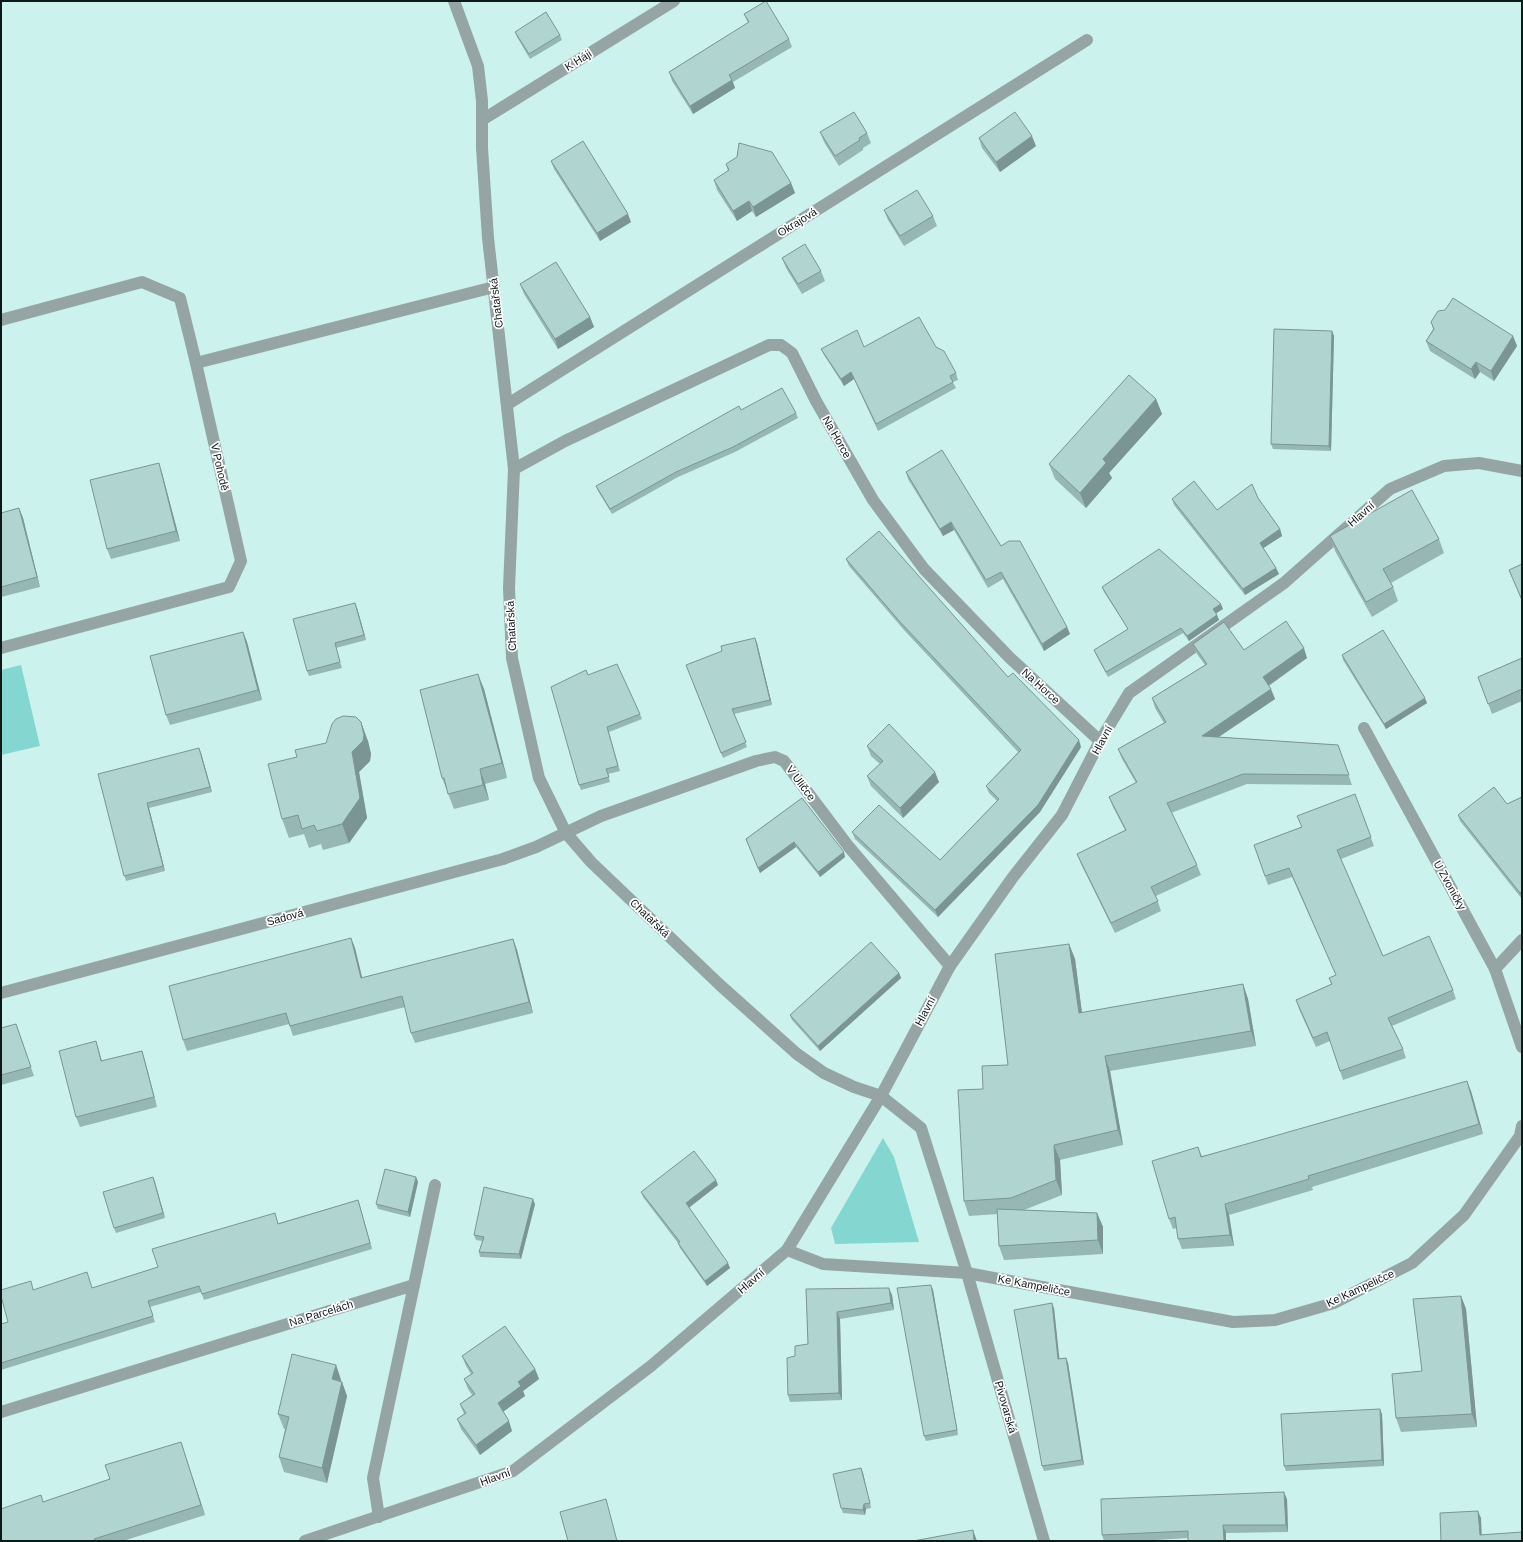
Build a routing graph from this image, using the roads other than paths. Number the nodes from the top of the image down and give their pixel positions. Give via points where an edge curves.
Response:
1 (454, 1) edge
2 (674, 1) edge
3 (1087, 40) dead end
4 (482, 120) junction
5 (494, 288) junction
6 (1, 320) edge
7 (196, 363) junction
8 (508, 404) junction
9 (514, 469) junction
10 (1522, 471) edge
11 (1, 648) edge
12 (1364, 728) dead end
13 (1100, 741) junction
14 (566, 833) junction
15 (1522, 940) edge
16 (950, 966) junction
17 (1495, 969) junction
18 (1, 993) edge
19 (1522, 1047) edge
20 (881, 1096) junction
21 (1522, 1126) edge
22 (435, 1186) dead end
23 (787, 1250) junction
24 (967, 1273) junction
25 (414, 1285) junction
26 (1, 1412) edge
27 (379, 1517) junction
28 (305, 1541) edge
29 (1044, 1541) edge

1 - 4 street, Chatařská via 478,66
2 - 4 street, K Háji
3 - 8 street, Okrajová
4 - 5 street, Chatařská via 488,238
5 - 7 street
5 - 8 street, Chatařská
6 - 7 street, V Pohodě via 142,282 180,298
7 - 11 street, V Pohodě via 241,561 230,587
8 - 9 street, Chatařská
9 - 13 street, Na Horce via 565,441 748,355 769,346 781,345 792,353 816,401 873,500 924,569 1010,658
9 - 14 street, Chatařská via 509,588 512,658 539,778
10 - 13 street, Hlavní via 1479,462 1444,466 1390,489 1284,583 1129,693
12 - 17 street, U Zvoničky
13 - 16 street, Hlavní via 1062,815 1013,876
14 - 16 street, V Uličce via 608,814 756,761 775,757 784,761 849,847
14 - 18 street, Sadová via 503,859
14 - 20 street, Chatařská via 591,862 658,927 797,1054 824,1073
15 - 17 street
16 - 20 street, Hlavní
17 - 19 street, U Zvoničky
20 - 23 street, Hlavní
20 - 24 street via 921,1128
21 - 24 street, Ke Kampeličce via 1520,1136 1464,1215 1412,1263 1334,1303 1275,1320 1233,1322
22 - 25 street
23 - 24 street, Ke Kampeličce via 823,1264
23 - 27 street, Hlavní via 651,1366 513,1471
24 - 29 street, Pivovarská
25 - 26 street, Na Parcelách
25 - 27 street via 373,1478
27 - 28 street, Hlavní

